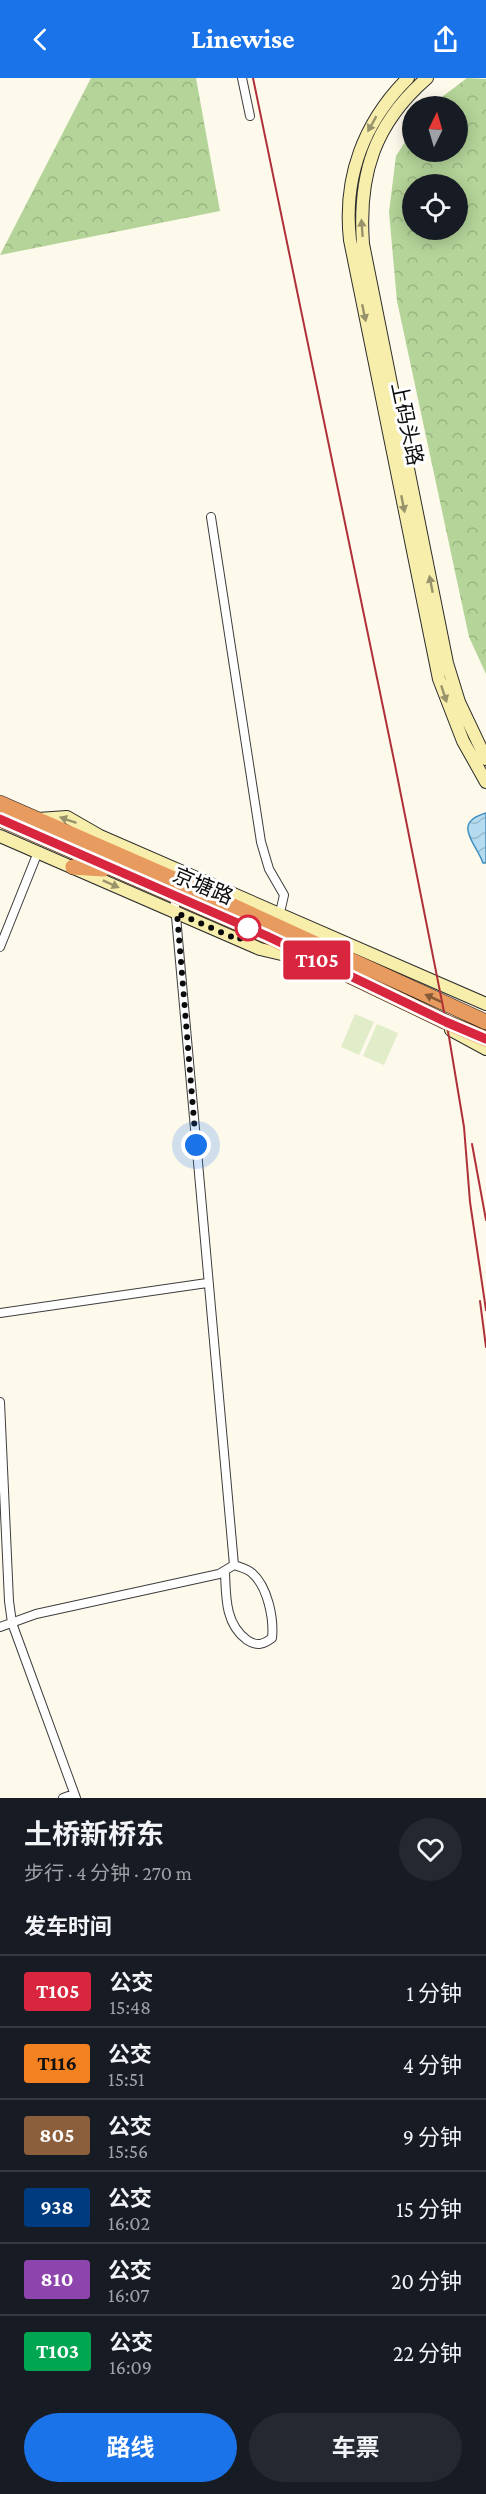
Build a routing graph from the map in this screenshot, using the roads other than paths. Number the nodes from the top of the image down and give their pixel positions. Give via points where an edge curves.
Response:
1 (242, 78) edge
2 (408, 78) edge
3 (427, 78) edge
4 (250, 116) dead end
5 (211, 517) dead end
6 (415, 536) junction
7 (432, 622) junction
8 (486, 759) edge
9 (486, 782) edge
10 (0, 803) edge
11 (0, 819) edge
12 (38, 819) junction
13 (0, 836) edge
14 (38, 852) junction
15 (73, 867) junction
16 (114, 870) junction
17 (174, 879) junction
18 (174, 896) junction
19 (177, 913) junction
20 (279, 921) junction
21 (0, 947) edge
22 (324, 963) junction
23 (486, 1004) edge
24 (431, 1015) junction
25 (486, 1022) edge
26 (486, 1039) edge
27 (486, 1049) edge
28 (207, 1283) junction
29 (0, 1313) edge
30 (0, 1402) edge
31 (234, 1565) junction
32 (225, 1572) junction
33 (12, 1623) junction
34 (0, 1627) edge
35 (75, 1796) edge
36 (63, 1798) edge

1 - 4 street
2 -> 6 main road, 上码头路 via 390,97 365,136 351,176 348,219 356,276
6 -> 3 main road, 上码头路 via 361,213 364,180 375,143 391,117
5 - 20 street via 261,842 269,869 285,895
6 - 7 main road, 上码头路
7 - 8 main road, 上码头路 via 459,702
7 -> 9 main road, 上码头路 via 439,679 449,710
10 - 12 highway, 京塘路
11 - 16 highway, 京塘路
12 - 17 highway, 京塘路
20 -> 12 main road via 67,817
13 - 14 main road
14 - 15 main road
14 - 21 street
15 - 16 highway
15 -> 19 main road
16 - 18 highway, 京塘路
17 - 18 street
17 - 20 highway, 京塘路
18 - 19 street
18 - 22 highway, 京塘路
19 - 22 main road via 260,950
19 - 28 street
20 - 23 main road
25 -> 20 highway, 京塘路
22 - 24 highway, 京塘路
24 - 26 highway, 京塘路
24 - 27 main road
28 - 29 street
28 - 31 street
30 - 33 street
31 - 32 street
31 - 32 street via 252,1572 272,1611 272,1638 263,1644 252,1644 231,1622
32 - 33 street via 36,1614
33 - 34 street
33 - 35 street
35 - 36 street

